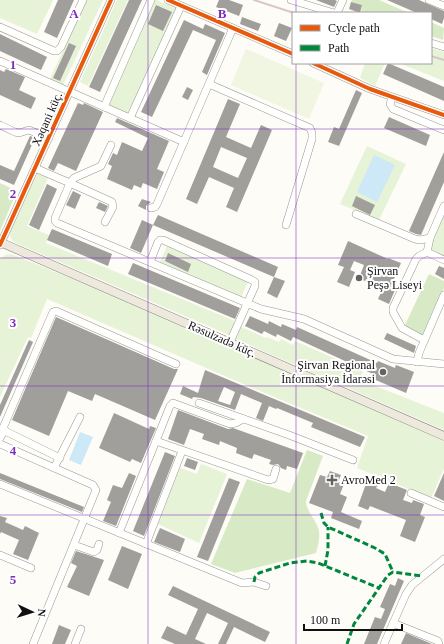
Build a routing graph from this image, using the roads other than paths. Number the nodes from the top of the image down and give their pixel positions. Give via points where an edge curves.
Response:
1 (83, 0) edge
2 (111, 0) edge
3 (151, 0) edge
4 (168, 0) edge
5 (291, 0) edge
6 (343, 0) edge
7 (429, 0) edge
8 (181, 6) junction
9 (444, 6) edge
10 (331, 12) edge
11 (337, 12) edge
12 (0, 27) edge
13 (233, 28) junction
14 (432, 43) edge
15 (444, 47) edge
16 (292, 54) edge
17 (0, 61) edge
18 (315, 64) edge
19 (209, 84) junction
20 (69, 92) junction
21 (392, 97) junction
22 (104, 107) junction
23 (444, 115) edge
24 (130, 118) junction
25 (0, 125) edge
26 (444, 130) edge
27 (49, 138) junction
28 (184, 142) junction
29 (111, 145) dead end
30 (35, 168) junction
31 (70, 183) junction
32 (444, 206) edge
33 (151, 208) dead end
34 (356, 214) dead end
35 (105, 222) dead end
36 (286, 224) dead end
37 (430, 238) junction
38 (0, 243) edge
39 (427, 252) junction
40 (444, 260) edge
41 (150, 262) junction
42 (444, 295) edge
43 (247, 303) junction
44 (424, 340) junction
45 (230, 342) junction
46 (417, 362) junction
47 (176, 364) dead end
48 (444, 364) edge
49 (199, 403) dead end
50 (80, 417) dead end
51 (243, 419) junction
52 (4, 431) junction
53 (444, 436) edge
54 (0, 438) edge
55 (156, 441) junction
56 (0, 444) edge
57 (182, 451) junction
58 (60, 458) junction
59 (353, 460) dead end
60 (54, 468) junction
61 (276, 469) dead end
62 (0, 484) edge
63 (411, 493) dead end
64 (444, 507) edge
65 (85, 519) junction
66 (119, 533) junction
67 (99, 544) dead end
68 (146, 544) junction
69 (74, 545) junction
70 (0, 555) edge
71 (444, 559) edge
72 (31, 568) dead end
73 (266, 586) dead end
74 (393, 623) junction
75 (81, 629) dead end
76 (33, 644) edge
77 (75, 644) edge
78 (384, 644) edge
79 (439, 644) edge

1 - 12 street via 58,50
2 - 20 street, Xəqani küç.
3 - 22 street
4 - 8 street
5 - 10 street
6 - 11 street
7 - 9 street
8 - 13 street
8 - 24 street
13 - 16 street
13 - 19 street
14 - 15 street
17 - 20 street
18 - 21 street
19 - 28 street
19 - 36 street via 310,128 312,138
20 - 22 street
20 - 27 street, Xəqani küç.
21 - 23 street
21 - 26 street via 390,104 393,109
22 - 24 street
24 - 28 street
25 - 27 street via 19,133 29,130
27 - 30 street, Xəqani küç.
28 - 33 street via 158,204
29 - 31 street via 101,166 74,178
30 - 31 street
30 - 38 street, Xəqani küç.
31 - 35 street via 112,202
31 - 41 street via 55,221
32 - 37 street
34 - 37 street via 415,239
37 - 39 street
38 - 45 main road, Rəsulzadə küç.
39 - 40 street
39 - 44 street via 416,259 393,308 402,328
41 - 43 street
41 - 43 street via 158,242 163,240 255,282
42 - 44 street
43 - 45 street
43 - 46 street via 304,319 393,359
44 - 46 street
45 - 53 main road, Rəsulzadə küç.
46 - 48 street
47 - 52 street via 56,311 53,312 3,428
49 - 51 street
50 - 58 street
51 - 55 street via 230,424 173,403
51 - 59 street
52 - 54 street
52 - 58 street
55 - 57 street
55 - 66 street
56 - 60 street
57 - 61 street via 268,480 273,479
57 - 68 street
58 - 60 street
60 - 65 street via 94,485 96,490
62 - 65 street
63 - 64 street
65 - 66 street
65 - 69 street
66 - 68 street
67 - 69 street via 94,552
68 - 73 street via 242,583 254,582
69 - 76 street
70 - 72 street
71 - 74 street via 412,585
74 - 78 street
74 - 79 street via 438,641
75 - 77 street

